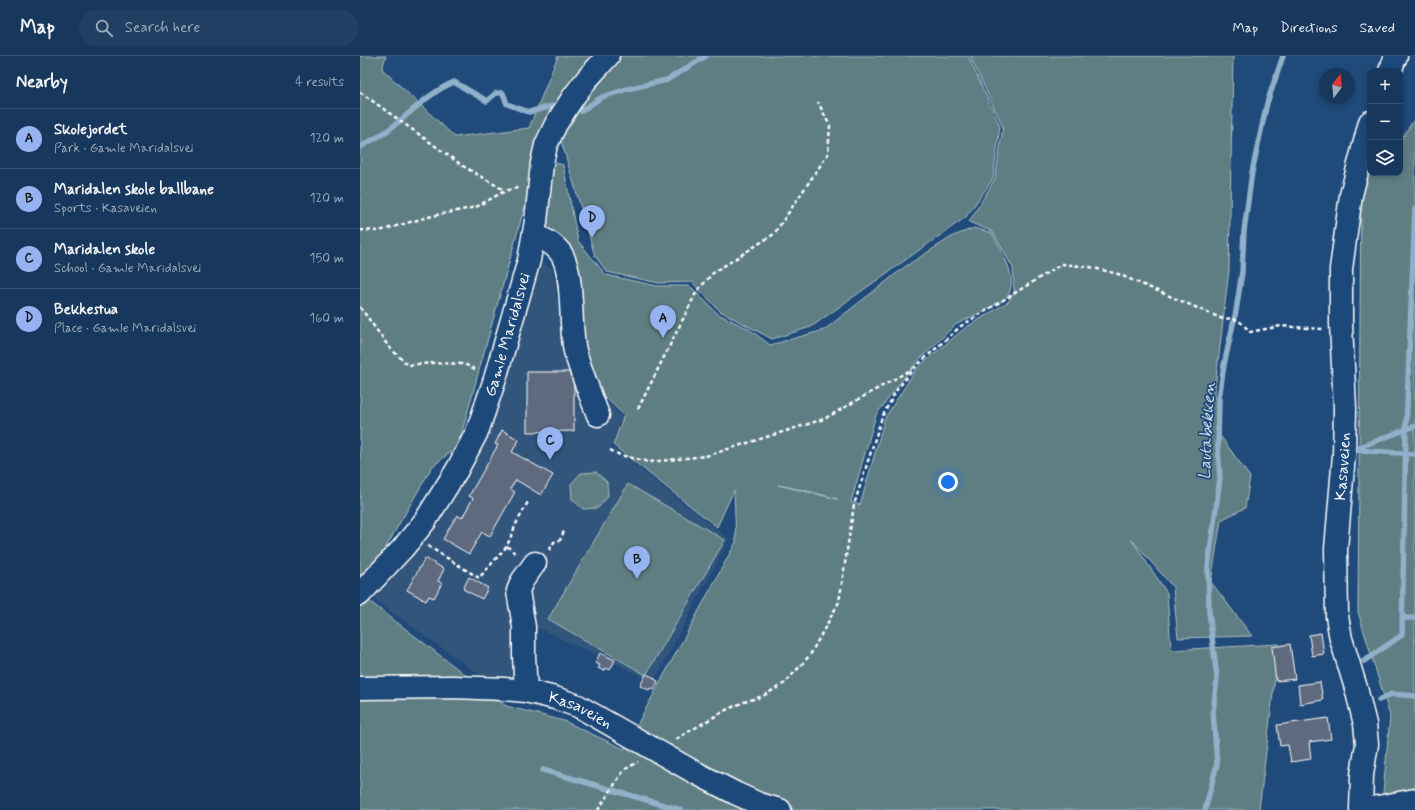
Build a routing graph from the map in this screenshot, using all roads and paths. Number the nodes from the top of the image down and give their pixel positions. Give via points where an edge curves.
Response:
1 (608, 56) edge
2 (1396, 56) edge
3 (1391, 68) edge
4 (360, 92) edge
5 (818, 102) dead end
6 (1367, 134) edge
7 (539, 184) junction
8 (505, 191) junction
9 (360, 230) edge
10 (534, 235) junction
11 (360, 307) edge
12 (1341, 330) junction
13 (914, 368) junction
14 (495, 378) junction
15 (638, 408) dead end
16 (598, 414) dead end
17 (610, 450) dead end
18 (529, 500) dead end
19 (565, 529) dead end
20 (413, 536) junction
21 (535, 563) joint
22 (360, 594) edge
23 (360, 688) edge
24 (526, 691) junction
25 (656, 751) junction
26 (1415, 800) edge
27 (598, 810) edge
28 (780, 810) edge
29 (1362, 810) edge

1 - 7 street, Gamle Maridalsvei via 574,96 550,134
2 - 3 street
4 - 8 path via 463,166
5 - 15 path via 830,126 828,154 774,234 712,273 697,291
6 - 12 street, Kasaveien via 1349,209 1341,269
7 - 8 path
7 - 10 street, Gamle Maridalsvei
8 - 9 path via 476,207 379,231
10 - 14 street, Gamle Maridalsvei via 523,283
10 - 16 street via 547,240 562,255 568,273 575,350
11 - 14 path via 389,347 408,365 464,364
12 - 13 path via 1281,326 1250,332 1240,320 1223,319 1118,274 1062,264 961,326
12 - 29 street, Kasaveien via 1346,409 1336,549 1337,616 1365,724 1367,744 1362,775
13 - 17 path via 824,420 706,456 650,462
13 - 25 path via 896,391 882,417 854,505 839,602 810,655 785,683 763,696 726,710
14 - 20 street, Gamle Maridalsvei via 477,432 464,458
18 - 20 path via 507,546 480,578
19 - 21 path via 560,540 554,542 543,561
20 - 22 street, Gamle Maridalsvei
21 - 24 street via 518,591 524,626
23 - 24 street, Kasaveien via 454,687
24 - 25 street, Kasaveien via 578,706
25 - 27 path via 624,770
25 - 28 street, Kasaveien via 735,793
26 - 29 street, Kasaveien

